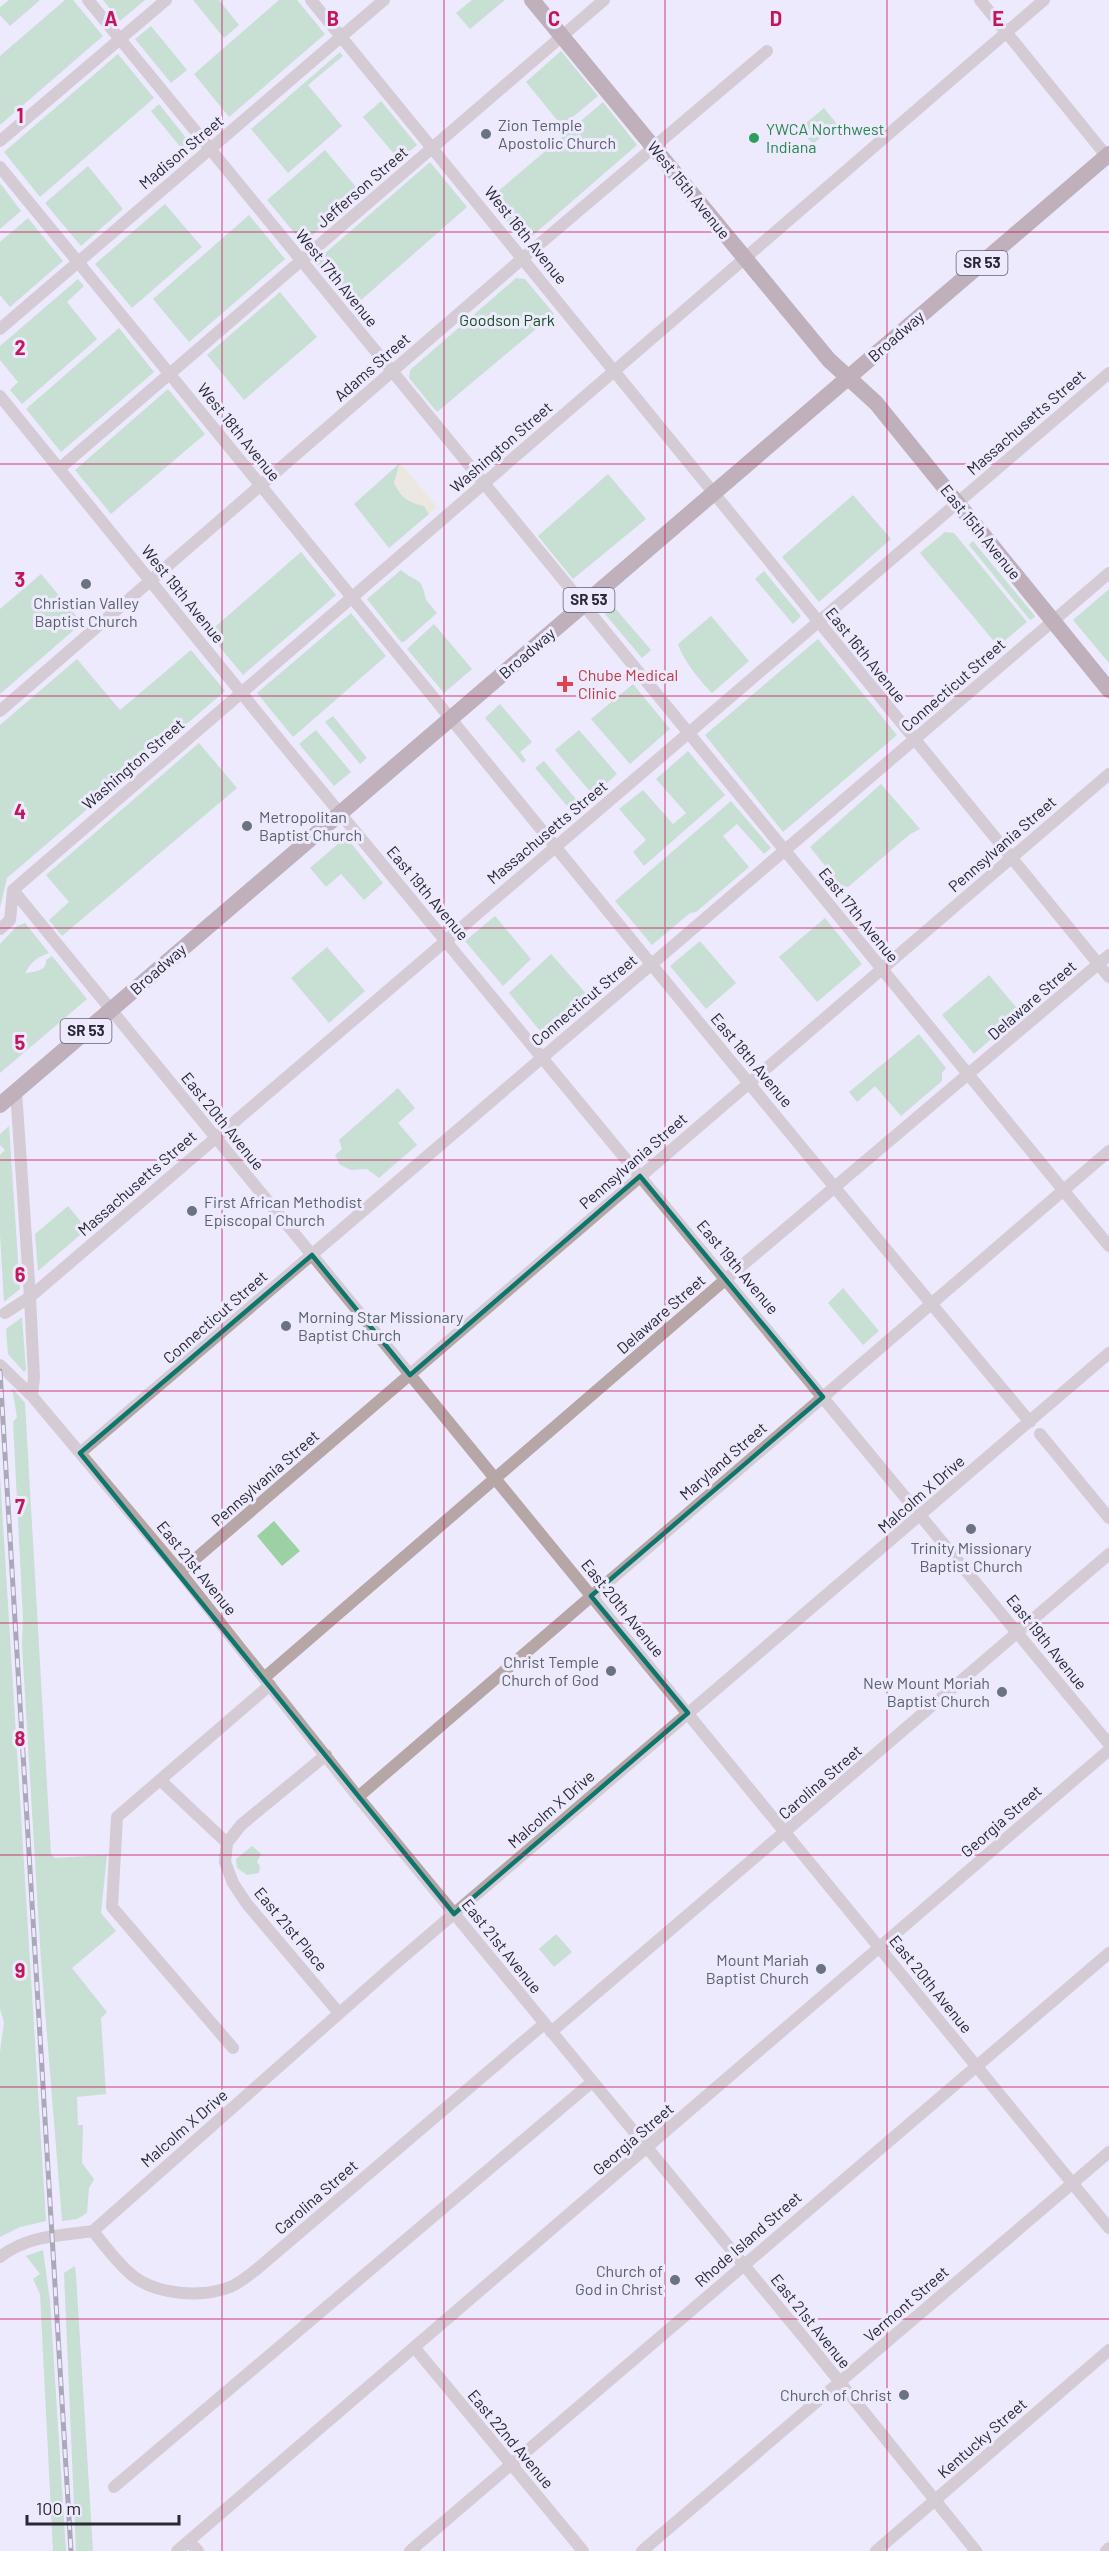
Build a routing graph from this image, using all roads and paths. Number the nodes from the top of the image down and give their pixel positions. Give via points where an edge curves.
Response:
1 (88, 0) edge
2 (166, 0) edge
3 (311, 0) edge
4 (384, 0) edge
5 (532, 0) edge
6 (604, 0) edge
7 (980, 0) edge
8 (1044, 0) edge
9 (1006, 33) junction
10 (562, 36) junction
11 (341, 37) junction
12 (120, 39) junction
13 (767, 51) dead end
14 (0, 141) edge
15 (432, 147) junction
16 (655, 148) junction
17 (210, 149) junction
18 (1108, 156) edge
19 (0, 167) edge
20 (523, 258) junction
21 (745, 258) junction
22 (302, 261) junction
23 (78, 262) junction
24 (0, 329) edge
25 (393, 371) junction
26 (614, 371) junction
27 (1109, 373) edge
28 (170, 374) junction
29 (849, 376) junction
30 (0, 396) edge
31 (59, 470) junction
32 (484, 483) junction
33 (261, 485) junction
34 (712, 494) junction
35 (958, 503) junction
36 (1109, 573) edge
37 (151, 580) junction
38 (352, 596) junction
39 (583, 605) junction
40 (1053, 621) junction
41 (818, 622) junction
42 (1109, 690) edge
43 (242, 692) junction
44 (0, 711) edge
45 (450, 719) junction
46 (688, 733) junction
47 (914, 740) junction
48 (1109, 774) edge
49 (340, 813) junction
50 (555, 847) junction
51 (785, 851) junction
52 (1011, 858) junction
53 (13, 890) junction
54 (0, 929) edge
55 (445, 940) junction
56 (1109, 955) edge
57 (652, 964) junction
58 (1098, 964) junction
59 (882, 969) junction
60 (1109, 977) edge
61 (111, 1010) junction
62 (542, 1057) junction
63 (969, 1076) junction
64 (750, 1083) junction
65 (16, 1091) junction
66 (0, 1105) edge
67 (216, 1137) junction
68 (1109, 1151) edge
69 (640, 1176) junction
70 (835, 1186) junction
71 (1063, 1191) junction
72 (1109, 1246) edge
73 (312, 1255) junction
74 (726, 1279) junction
75 (30, 1296) junction
76 (932, 1303) junction
77 (5, 1313) dead end
78 (1109, 1353) edge
79 (0, 1365) edge
80 (410, 1375) junction
81 (32, 1396) junction
82 (823, 1396) junction
83 (1030, 1422) junction
84 (1040, 1434) dead end
85 (80, 1453) junction
86 (495, 1479) junction
87 (921, 1515) junction
88 (1109, 1518) edge
89 (1109, 1554) edge
90 (180, 1572) junction
91 (591, 1596) junction
92 (1018, 1632) junction
93 (267, 1681) junction
94 (688, 1713) junction
95 (1109, 1744) edge
96 (1109, 1750) edge
97 (326, 1755) junction
98 (160, 1780) junction
99 (358, 1797) junction
100 (786, 1833) junction
101 (227, 1843) junction
102 (454, 1914) junction
103 (879, 1947) junction
104 (1109, 1953) edge
105 (339, 2013) junction
106 (548, 2028) junction
107 (233, 2048) dead end
108 (976, 2066) junction
109 (592, 2082) junction
110 (648, 2149) junction
111 (1109, 2152) edge
112 (1072, 2183) junction
113 (1109, 2228) edge
114 (93, 2231) junction
115 (0, 2257) edge
116 (744, 2265) junction
117 (414, 2347) junction
118 (1109, 2350) edge
119 (840, 2382) junction
120 (510, 2465) junction
121 (114, 2487) dead end
122 (935, 2500) junction
123 (189, 2541) junction
124 (177, 2551) edge
125 (198, 2551) edge
126 (410, 2551) edge
127 (583, 2551) edge
128 (642, 2551) edge
129 (876, 2551) edge
130 (976, 2551) edge

1 - 12 street, West 17th Avenue
2 - 12 street
3 - 11 street, West 16th Avenue
4 - 11 street, Madison Street
5 - 10 main road, West 15th Avenue
6 - 10 street, Jefferson Street
7 - 9 street
8 - 9 street, Washington Street
9 - 18 street
9 - 21 street, Washington Street
10 - 15 street, Jefferson Street
10 - 16 main road, West 15th Avenue
11 - 15 street, West 16th Avenue
11 - 17 street, Madison Street
12 - 14 street
12 - 17 street, West 17th Avenue
13 - 16 street, Adams Street
15 - 20 street, West 16th Avenue
15 - 22 street, Jefferson Street
16 - 20 street, Adams Street
16 - 21 main road, West 15th Avenue
17 - 22 street, West 17th Avenue
17 - 23 street, Madison Street
18 - 29 main road, Broadway / SR 53
19 - 23 street, West 18th Avenue
20 - 25 street, Adams Street
20 - 26 street, West 16th Avenue
21 - 26 street, Washington Street
21 - 29 main road, West 15th Avenue via 829,360
22 - 25 street, West 17th Avenue
22 - 28 street, Jefferson Street
23 - 24 street, Madison Street
23 - 28 street, West 18th Avenue
25 - 32 street, West 17th Avenue
25 - 33 street, Adams Street
26 - 32 street, Washington Street
26 - 34 street, West 16th Avenue
27 - 35 street, Massachusetts Street
28 - 31 street, Jefferson Street
28 - 33 street, West 18th Avenue
29 - 34 main road, Broadway / SR 53
29 - 35 main road, East 15th Avenue
30 - 31 street, West 19th Avenue
31 - 37 street, West 19th Avenue
32 - 38 street, Washington Street
32 - 39 street, West 17th Avenue
33 - 37 street, Adams Street
33 - 38 street, West 18th Avenue
34 - 39 main road, Broadway / SR 53
34 - 41 street, East 16th Avenue
35 - 40 main road, East 15th Avenue
35 - 41 street, Massachusetts Street
36 - 40 street, Connecticut Street
37 - 43 street, West 19th Avenue
37 - 44 street, Adams Street
38 - 43 street, Washington Street
38 - 45 street, West 18th Avenue
39 - 45 main road, Broadway / SR 53
39 - 46 street, East 17th Avenue
40 - 42 main road, East 15th Avenue
40 - 47 street, Connecticut Street
41 - 46 street, Massachusetts Street
41 - 47 street, East 16th Avenue
43 - 49 street, West 19th Avenue
43 - 53 street, Washington Street
45 - 49 main road, Broadway / SR 53
45 - 50 street, East 18th Avenue
46 - 50 street, Massachusetts Street
46 - 51 street, East 17th Avenue
47 - 51 street, Connecticut Street
47 - 52 street, East 16th Avenue
48 - 52 street, Pennsylvania Street
49 - 55 street, East 19th Avenue
49 - 61 main road, Broadway / SR 53
50 - 55 street, Massachusetts Street
50 - 57 street, East 18th Avenue
51 - 57 street, Connecticut Street
51 - 59 street, East 17th Avenue
52 - 58 street, East 16th Avenue
52 - 59 street, Pennsylvania Street
53 - 54 street via 10,920
53 - 61 street, East 20th Avenue
55 - 62 street, East 19th Avenue
55 - 67 street, Massachusetts Street
56 - 58 street, Delaware Street
57 - 62 street, Connecticut Street
57 - 64 street, East 18th Avenue
58 - 60 street, East 16th Avenue
58 - 63 street, Delaware Street
59 - 63 street, East 17th Avenue
59 - 64 street, Pennsylvania Street
61 - 65 main road, Broadway / SR 53
61 - 67 street, East 20th Avenue
62 - 69 street, East 19th Avenue
62 - 73 street, Connecticut Street
63 - 70 street, Delaware Street
63 - 71 street, East 17th Avenue
64 - 69 street, Pennsylvania Street
64 - 70 street, East 18th Avenue
65 - 66 main road, Broadway / SR 53
65 - 75 street
67 - 73 street, East 20th Avenue
67 - 75 street, Massachusetts Street
68 - 71 street, Maryland Street
69 - 74 street, East 19th Avenue
69 - 80 street, Pennsylvania Street
70 - 74 street, Delaware Street
70 - 76 street, East 18th Avenue
71 - 72 street, East 17th Avenue
71 - 76 street, Maryland Street
73 - 80 street, East 20th Avenue
73 - 85 street, Connecticut Street
74 - 82 street, East 19th Avenue
74 - 86 street, Delaware Street
75 - 77 street, Massachusetts Street
75 - 81 street
76 - 82 street, Maryland Street
76 - 83 street, East 18th Avenue
78 - 83 street, Malcolm X Drive
79 - 81 street, East 21st Avenue
80 - 86 street, East 20th Avenue
80 - 90 street, Pennsylvania Street
81 - 85 street, East 21st Avenue
82 - 87 street, East 19th Avenue
82 - 91 street, Maryland Street
83 - 87 street, Malcolm X Drive
84 - 88 street
85 - 90 street, East 21st Avenue
86 - 91 street, East 20th Avenue
86 - 93 street, Delaware Street
87 - 92 street, East 19th Avenue
87 - 94 street, Malcolm X Drive
89 - 92 street, Carolina Street
90 - 93 street, East 21st Avenue
91 - 94 street, East 20th Avenue
91 - 99 street, Maryland Street
92 - 95 street, East 19th Avenue
92 - 100 street, Carolina Street
93 - 97 street, East 21st Avenue
93 - 98 street, Delaware Street
94 - 100 street, East 20th Avenue
94 - 102 street, Malcolm X Drive
96 - 103 street, Georgia Street
97 - 99 street, East 21st Avenue
97 - 101 street via 241,1825
98 - 101 street
98 - 107 street, Delaware Street via 117,1817 112,1907
99 - 102 street, East 21st Avenue
100 - 103 street, East 20th Avenue
100 - 106 street, Carolina Street
101 - 105 street, East 21st Place via 225,1862 233,1883
102 - 105 street, Malcolm X Drive
102 - 106 street, East 21st Avenue
103 - 108 street, East 20th Avenue
103 - 110 street, Georgia Street
104 - 108 street, Rhode Island Street
105 - 114 street, Malcolm X Drive
106 - 109 street, East 21st Avenue
106 - 114 street, Carolina Street via 232,2286 204,2294 168,2291 135,2277
108 - 112 street, East 20th Avenue
108 - 116 street, Rhode Island Street
109 - 110 street, East 21st Avenue
109 - 121 street
110 - 116 street, East 21st Avenue
110 - 117 street, Georgia Street
111 - 112 street, Vermont Street
112 - 113 street, East 20th Avenue
112 - 119 street, Vermont Street
114 - 115 street via 28,2241
116 - 119 street, East 21st Avenue
116 - 120 street, Rhode Island Street
117 - 120 street, East 22nd Avenue
117 - 123 street, Georgia Street
118 - 122 street, Kentucky Street
119 - 122 street, East 21st Avenue
119 - 128 street, Vermont Street
120 - 126 street, Rhode Island Street
120 - 127 street, East 22nd Avenue
122 - 129 street, Kentucky Street
122 - 130 street, East 21st Avenue
123 - 124 street, Georgia Street
123 - 125 street

